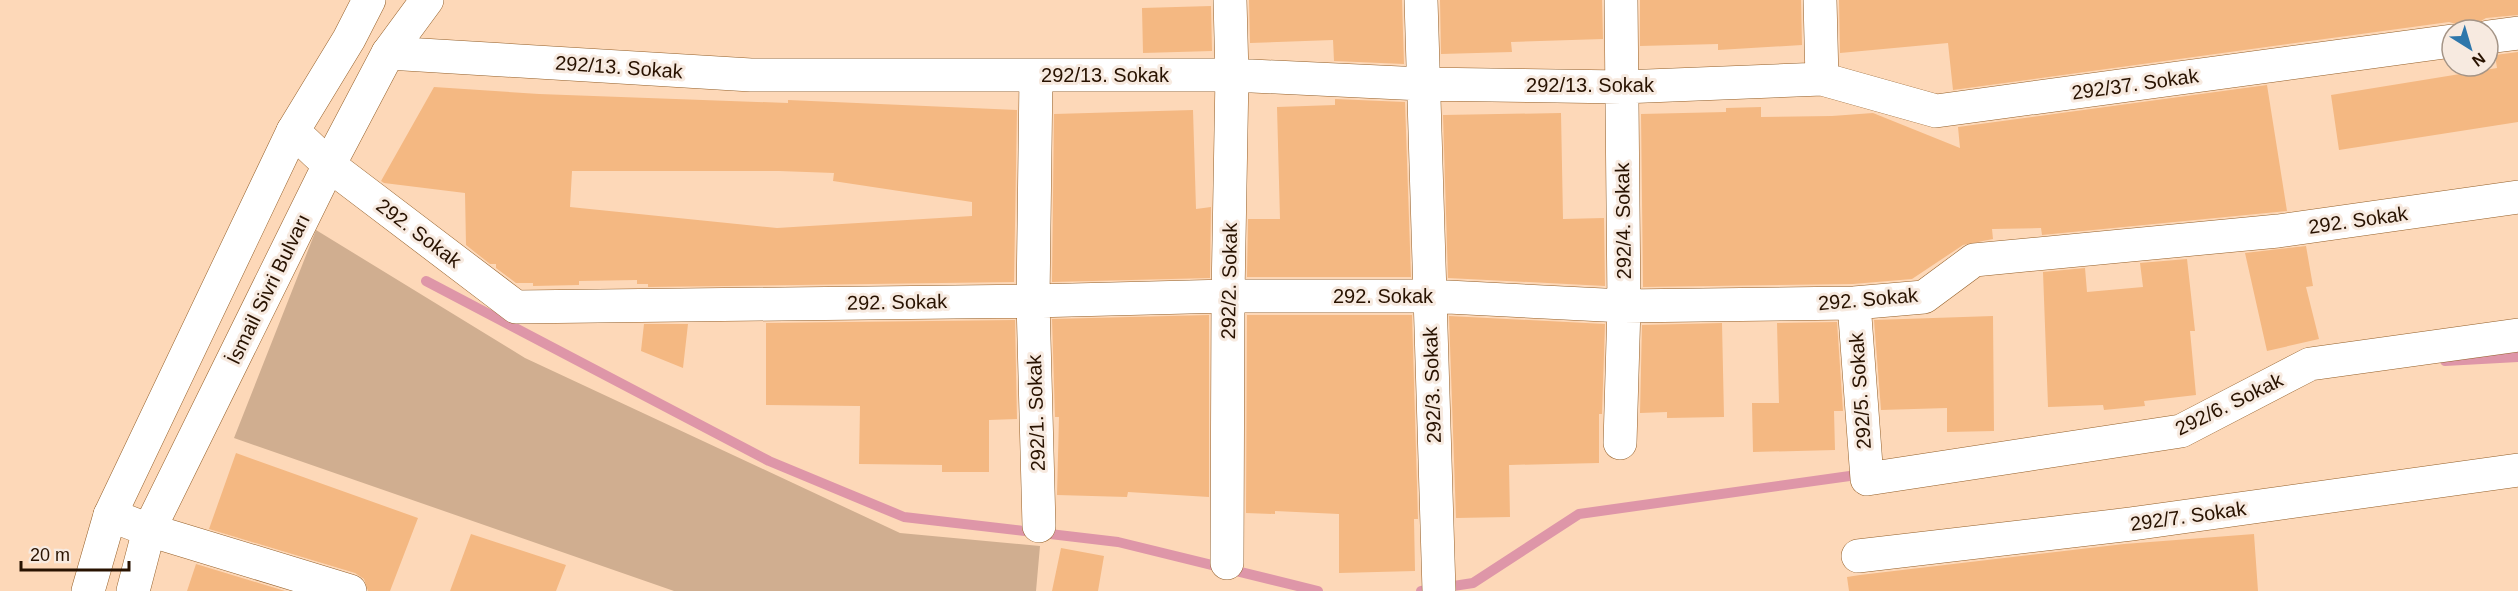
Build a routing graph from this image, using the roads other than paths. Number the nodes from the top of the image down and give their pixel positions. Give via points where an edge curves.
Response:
1 (369, 0) edge
2 (428, 0) edge
3 (1230, 0) edge
4 (1421, 0) edge
5 (1621, 0) edge
6 (1820, 0) edge
7 (2518, 33) edge
8 (2500, 35) edge
9 (2440, 43) edge
10 (388, 53) junction
11 (1036, 75) junction
12 (1232, 75) junction
13 (1822, 78) junction
14 (1422, 84) junction
15 (1622, 87) junction
16 (294, 131) junction
17 (329, 165) junction
18 (2518, 197) edge
19 (1228, 296) junction
20 (1428, 296) junction
21 (1033, 301) junction
22 (1854, 303) junction
23 (1624, 306) junction
24 (2518, 335) edge
25 (1620, 443) dead end
26 (2518, 470) edge
27 (1867, 479) joint
28 (110, 514) junction
29 (1039, 526) dead end
30 (149, 530) junction
31 (1858, 556) dead end
32 (1227, 563) dead end
33 (88, 591) edge
34 (133, 591) edge
35 (350, 591) edge
36 (1439, 591) edge

1 - 16 street
2 - 10 street, İsmail Sivri Bulvarı
3 - 12 street, 292/2. Sokak
4 - 14 street, 292/3. Sokak
5 - 15 street, 292/4. Sokak
6 - 13 street
7 - 8 street
9 - 13 street, 292/37. Sokak via 1936,111
10 - 11 street, 292/13. Sokak via 751,75
10 - 17 street, İsmail Sivri Bulvarı
11 - 12 street, 292/13. Sokak
11 - 21 street, 292/1. Sokak
12 - 14 street, 292/13. Sokak
12 - 19 street, 292/2. Sokak
13 - 15 street, 292/13. Sokak
14 - 15 street, 292/13. Sokak
14 - 20 street, 292/3. Sokak
15 - 23 street, 292/4. Sokak
16 - 17 street, 292. Sokak
16 - 28 street
17 - 21 street, 292. Sokak via 516,307
17 - 30 street, İsmail Sivri Bulvarı
18 - 22 street, 292. Sokak via 2278,231 1974,260 1924,297
19 - 20 street, 292. Sokak
19 - 21 street, 292. Sokak
19 - 32 street, 292/2. Sokak
20 - 23 street, 292. Sokak
20 - 36 street, 292/3. Sokak
21 - 29 street, 292/1. Sokak
22 - 23 street, 292. Sokak
22 - 27 street, 292/5. Sokak
23 - 25 street, 292/4. Sokak
24 - 27 street, 292/6. Sokak via 2310,364 2181,431
26 - 31 street, 292/7. Sokak via 2131,524
28 - 30 street
28 - 33 street
30 - 34 street, İsmail Sivri Bulvarı
30 - 35 street

